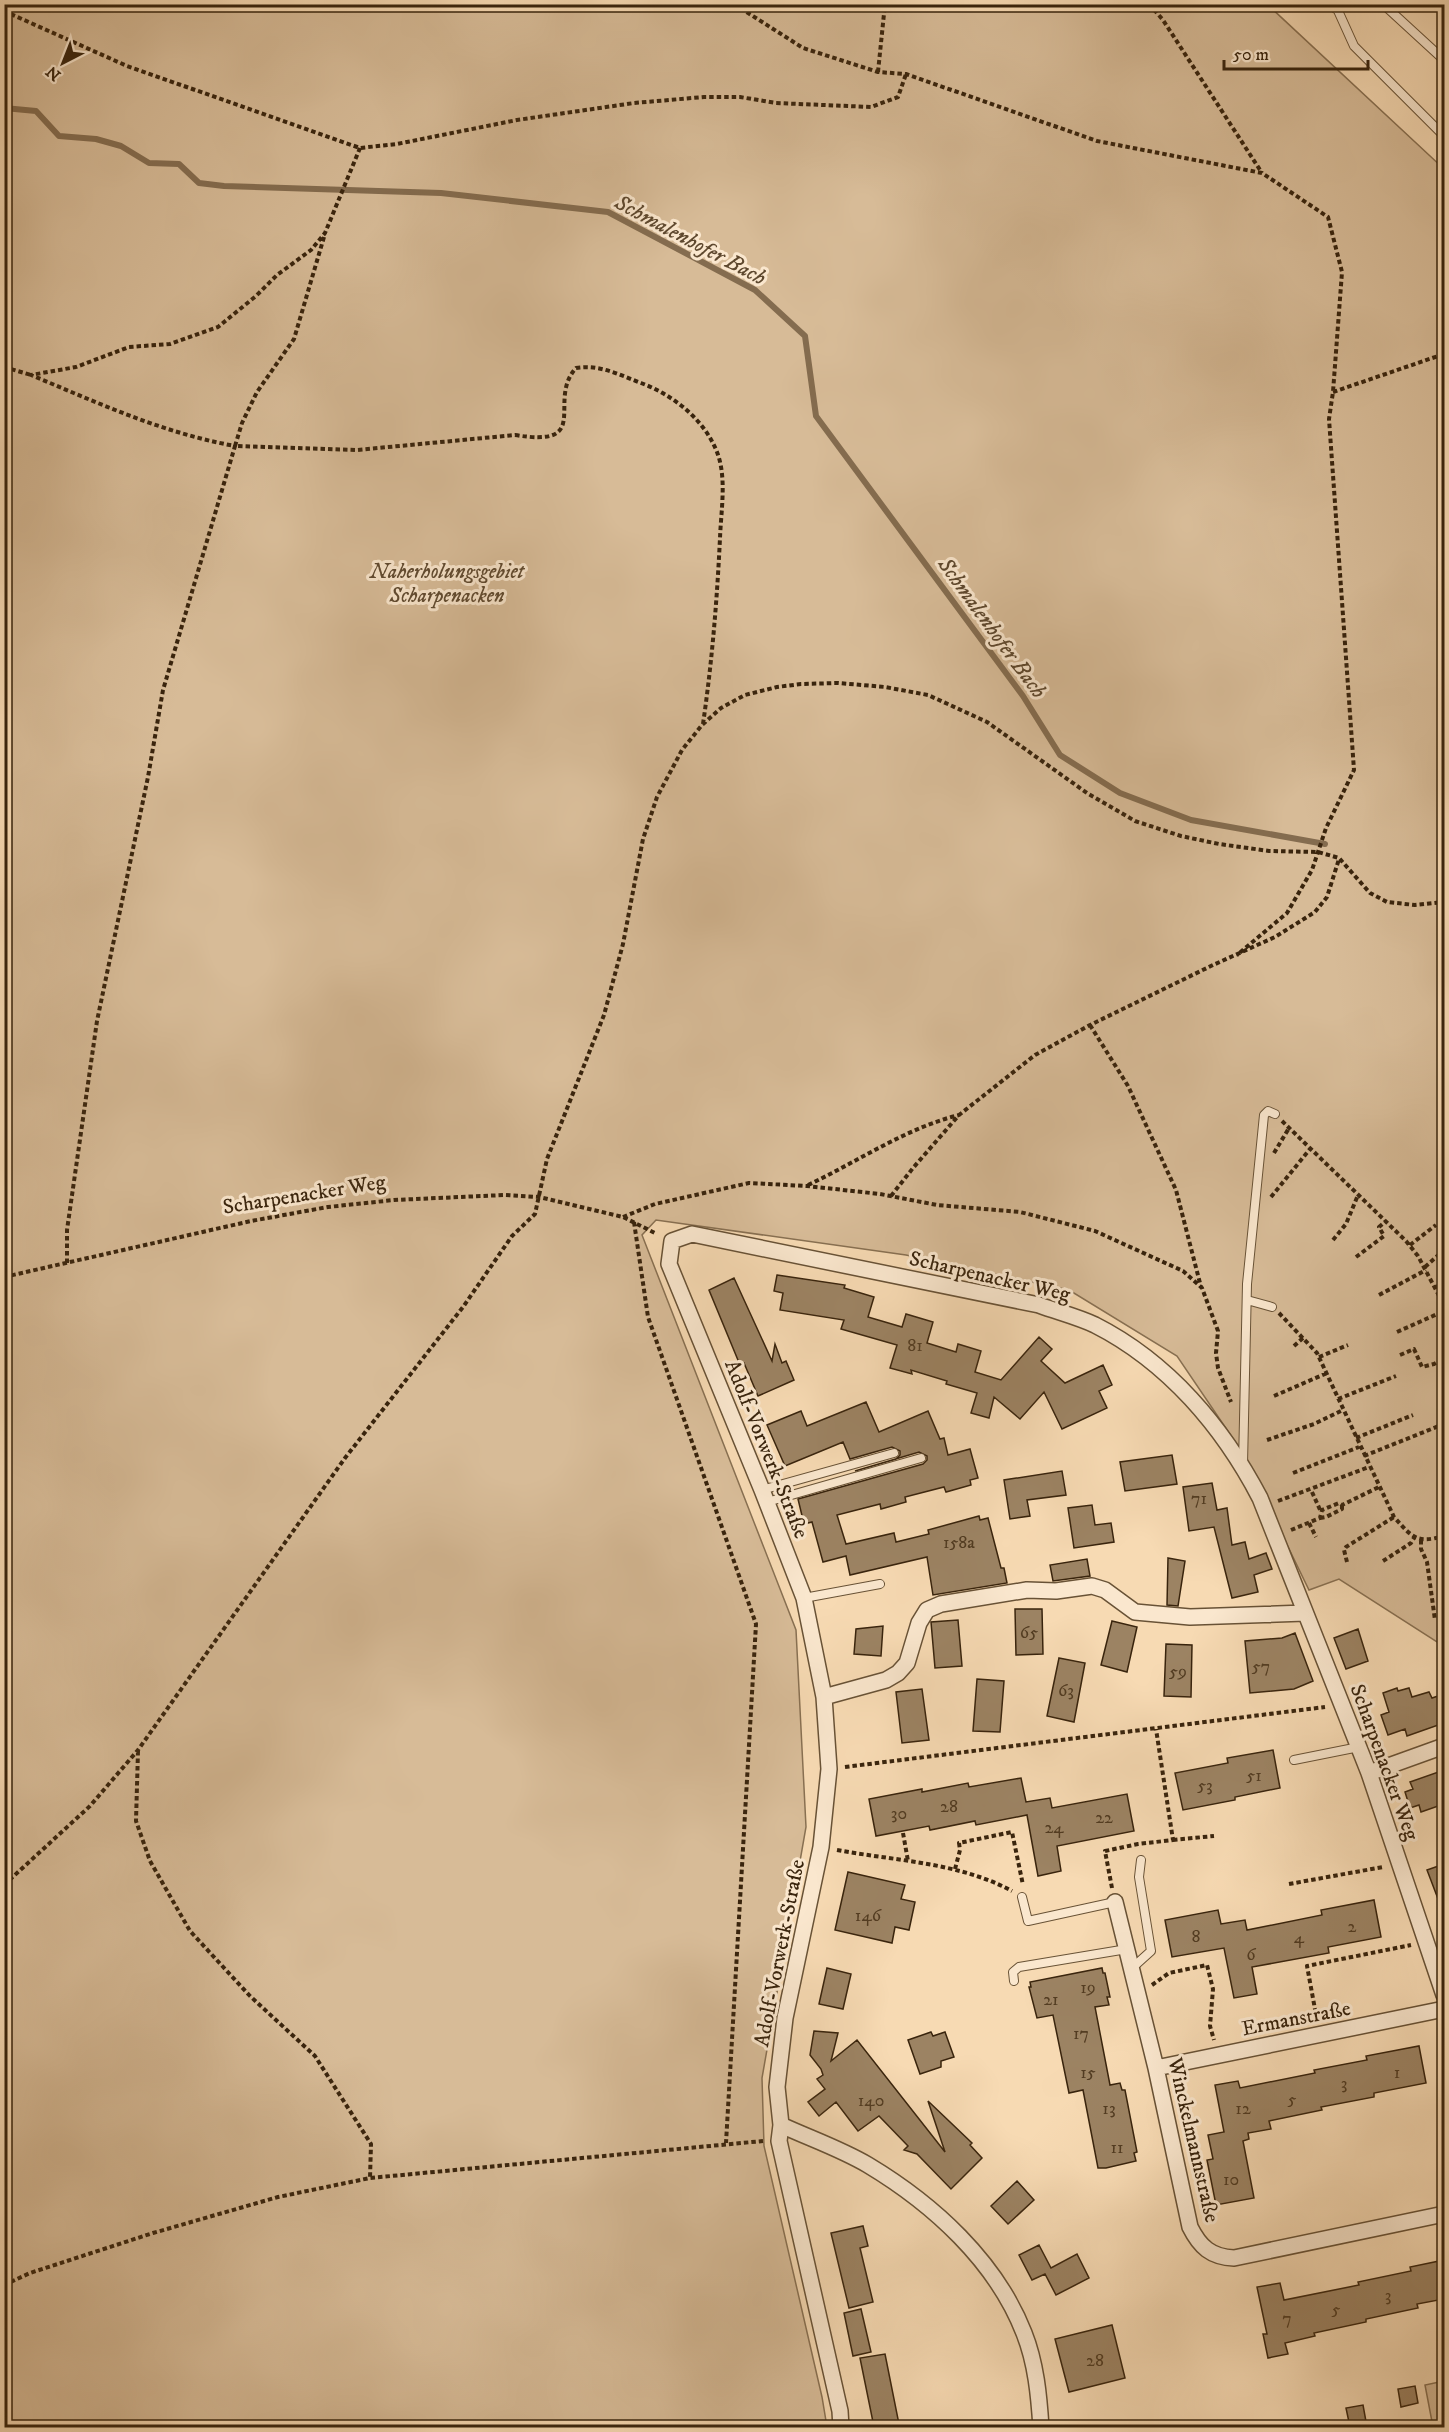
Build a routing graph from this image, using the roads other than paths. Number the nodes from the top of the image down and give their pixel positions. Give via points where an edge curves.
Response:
1 (1356, 4) edge
2 (1383, 4) edge
3 (1336, 7) edge
4 (1444, 60) edge
5 (1444, 136) edge
6 (1275, 1114) road end
7 (692, 1234) joint
8 (1247, 1300) junction
9 (1272, 1307) road end
10 (894, 1453) dead end
11 (921, 1458) dead end
12 (1243, 1465) junction
13 (765, 1496) junction
14 (880, 1584) dead end
15 (804, 1598) junction
16 (1305, 1613) junction
17 (824, 1697) junction
18 (1444, 1746) edge
19 (1359, 1747) junction
20 (1294, 1760) dead end
21 (1369, 1773) junction
22 (1141, 1860) dead end
23 (1022, 1897) road end
24 (1115, 1902) joint
25 (1126, 1950) junction
26 (1131, 1969) junction
27 (1014, 1981) dead end
28 (1444, 1995) edge
29 (1444, 2009) edge
30 (1156, 2068) junction
31 (781, 2124) junction
32 (1444, 2214) edge
33 (841, 2427) edge
34 (1041, 2427) edge

1 - 3 lane
2 - 4 lane
3 - 5 lane via 1354,46
6 - 8 lane via 1269,1111 1264,1115
7 - 12 street, Scharpenacker Weg via 1040,1305 1095,1325 1141,1354 1183,1390
7 - 13 street, Adolf-Vorwerk-Straße via 672,1240 669,1264
8 - 9 lane
8 - 12 lane
10 - 13 lane
11 - 13 lane
12 - 16 street, Scharpenacker Weg
13 - 15 street, Adolf-Vorwerk-Straße
14 - 15 lane
15 - 17 street, Adolf-Vorwerk-Straße
16 - 17 street via 1190,1617 1135,1612 1105,1590 1092,1586 1027,1590 940,1604 927,1610 907,1663 898,1672 886,1680
16 - 19 street, Scharpenacker Weg
17 - 31 street, Adolf-Vorwerk-Straße via 829,1769 821,1847 784,2018 777,2087
18 - 21 street
19 - 20 lane
19 - 21 street, Scharpenacker Weg
21 - 28 street, Scharpenacker Weg
22 - 26 lane via 1139,1877 1151,1951
23 - 24 lane via 1028,1921
24 - 25 street, Winckelmannstraße
25 - 26 street, Winckelmannstraße
25 - 27 lane via 1019,1967 1013,1972
26 - 30 street, Winckelmannstraße
29 - 30 street, Ermanstraße
30 - 32 street, Winckelmannstraße via 1190,2227 1207,2251 1234,2258
31 - 33 street, Adolf-Vorwerk-Straße via 779,2141
31 - 34 street via 866,2164 945,2223 974,2253 1000,2287 1024,2334 1038,2389

